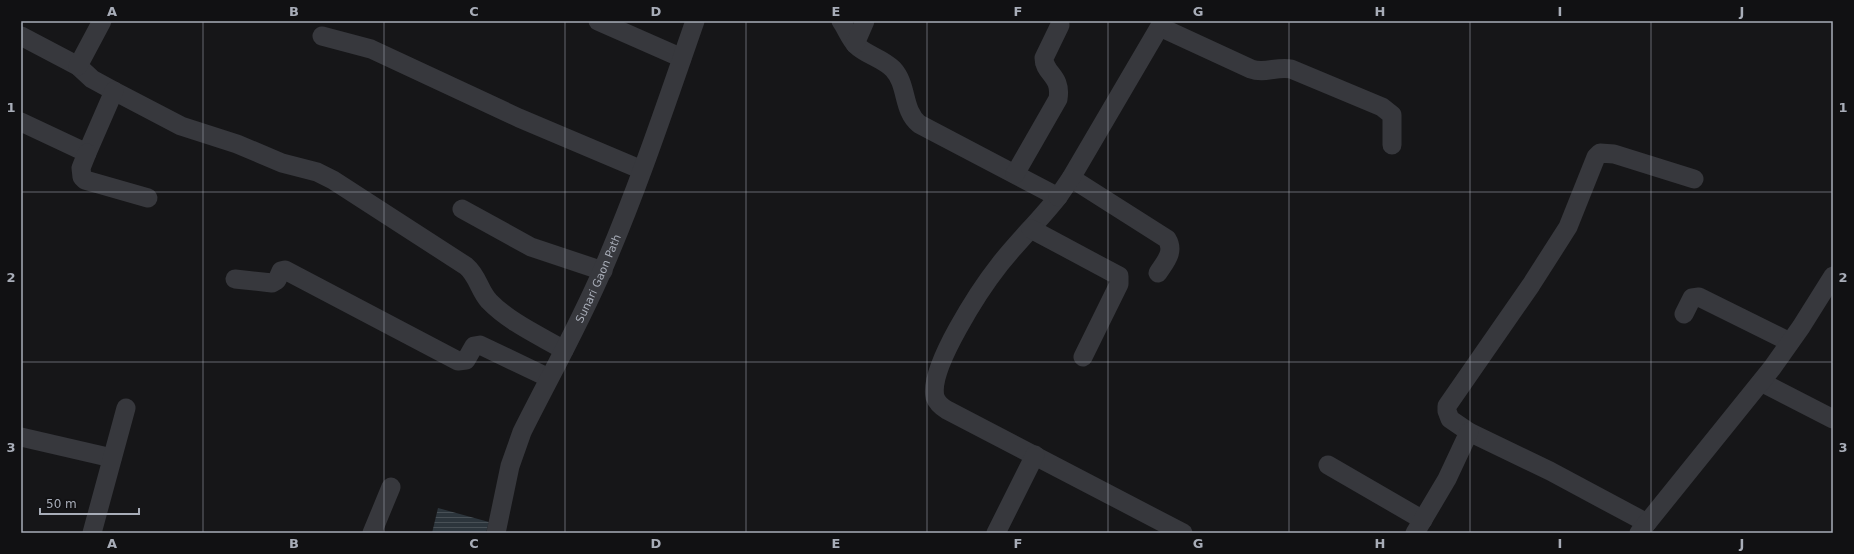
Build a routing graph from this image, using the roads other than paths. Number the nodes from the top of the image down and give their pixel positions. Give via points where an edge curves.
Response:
1 (102, 21) edge
2 (598, 21) edge
3 (695, 21) edge
4 (841, 21) edge
5 (865, 21) edge
6 (1162, 24) edge
7 (1060, 25) dead end
8 (21, 36) edge
9 (322, 36) dead end
10 (855, 44) junction
11 (682, 58) junction
12 (78, 66) junction
13 (114, 91) junction
14 (21, 122) edge
15 (1392, 145) dead end
16 (87, 153) junction
17 (642, 170) junction
18 (1015, 174) junction
19 (1071, 178) junction
20 (1694, 179) dead end
21 (1058, 197) junction
22 (148, 198) dead end
23 (462, 209) dead end
24 (1031, 229) junction
25 (603, 271) junction
26 (1158, 273) dead end
27 (1833, 276) edge
28 (235, 279) dead end
29 (1684, 314) dead end
30 (1790, 342) junction
31 (564, 350) junction
32 (1083, 357) dead end
33 (549, 378) junction
34 (1761, 382) junction
35 (126, 408) dead end
36 (1833, 419) edge
37 (1469, 432) junction
38 (21, 437) edge
39 (1035, 456) junction
40 (112, 458) junction
41 (1328, 464) dead end
42 (391, 487) dead end
43 (1419, 526) edge
44 (1643, 528) edge
45 (92, 533) edge
46 (372, 533) edge
47 (496, 533) edge
48 (996, 533) edge
49 (1183, 533) edge

1 - 12 street
2 - 11 street
3 - 11 street, Sunari Gaon Path
4 - 10 street
5 - 10 street
6 - 15 street via 1251,69 1259,72 1282,67 1291,69 1382,107 1392,116
6 - 19 street
7 - 18 street via 1044,58 1058,82 1058,99
8 - 12 street
9 - 17 street via 378,52 484,102
10 - 18 street via 893,69 900,80 913,120
11 - 17 street, Sunari Gaon Path
12 - 13 street via 92,79
13 - 16 street
13 - 31 street via 181,126 237,144 282,164 317,172 333,180 466,266 476,276 482,292 497,309
14 - 16 street
16 - 22 street via 81,168 82,177 86,180
17 - 25 street, Sunari Gaon Path
18 - 21 street
19 - 21 street
19 - 26 street via 1167,239 1171,251
20 - 37 street via 1614,154 1600,153 1596,157 1568,227 1531,285 1449,401 1447,411 1450,418
21 - 24 street
23 - 25 street via 531,247
24 - 32 street via 1119,276 1119,284
24 - 39 street via 1000,263 977,295 951,340 935,388 935,398 940,406
25 - 31 street, Sunari Gaon Path
27 - 30 street
28 - 33 street via 272,284 281,271 285,270 458,361 466,360 474,346 480,345
29 - 30 street via 1692,298 1699,297
30 - 34 street
31 - 33 street, Sunari Gaon Path
33 - 47 street, Sunari Gaon Path via 514,450
34 - 36 street
34 - 44 street
35 - 40 street
37 - 43 street via 1447,479
37 - 44 street via 1550,471
38 - 40 street
39 - 48 street
39 - 49 street
40 - 45 street
41 - 43 street
42 - 46 street

